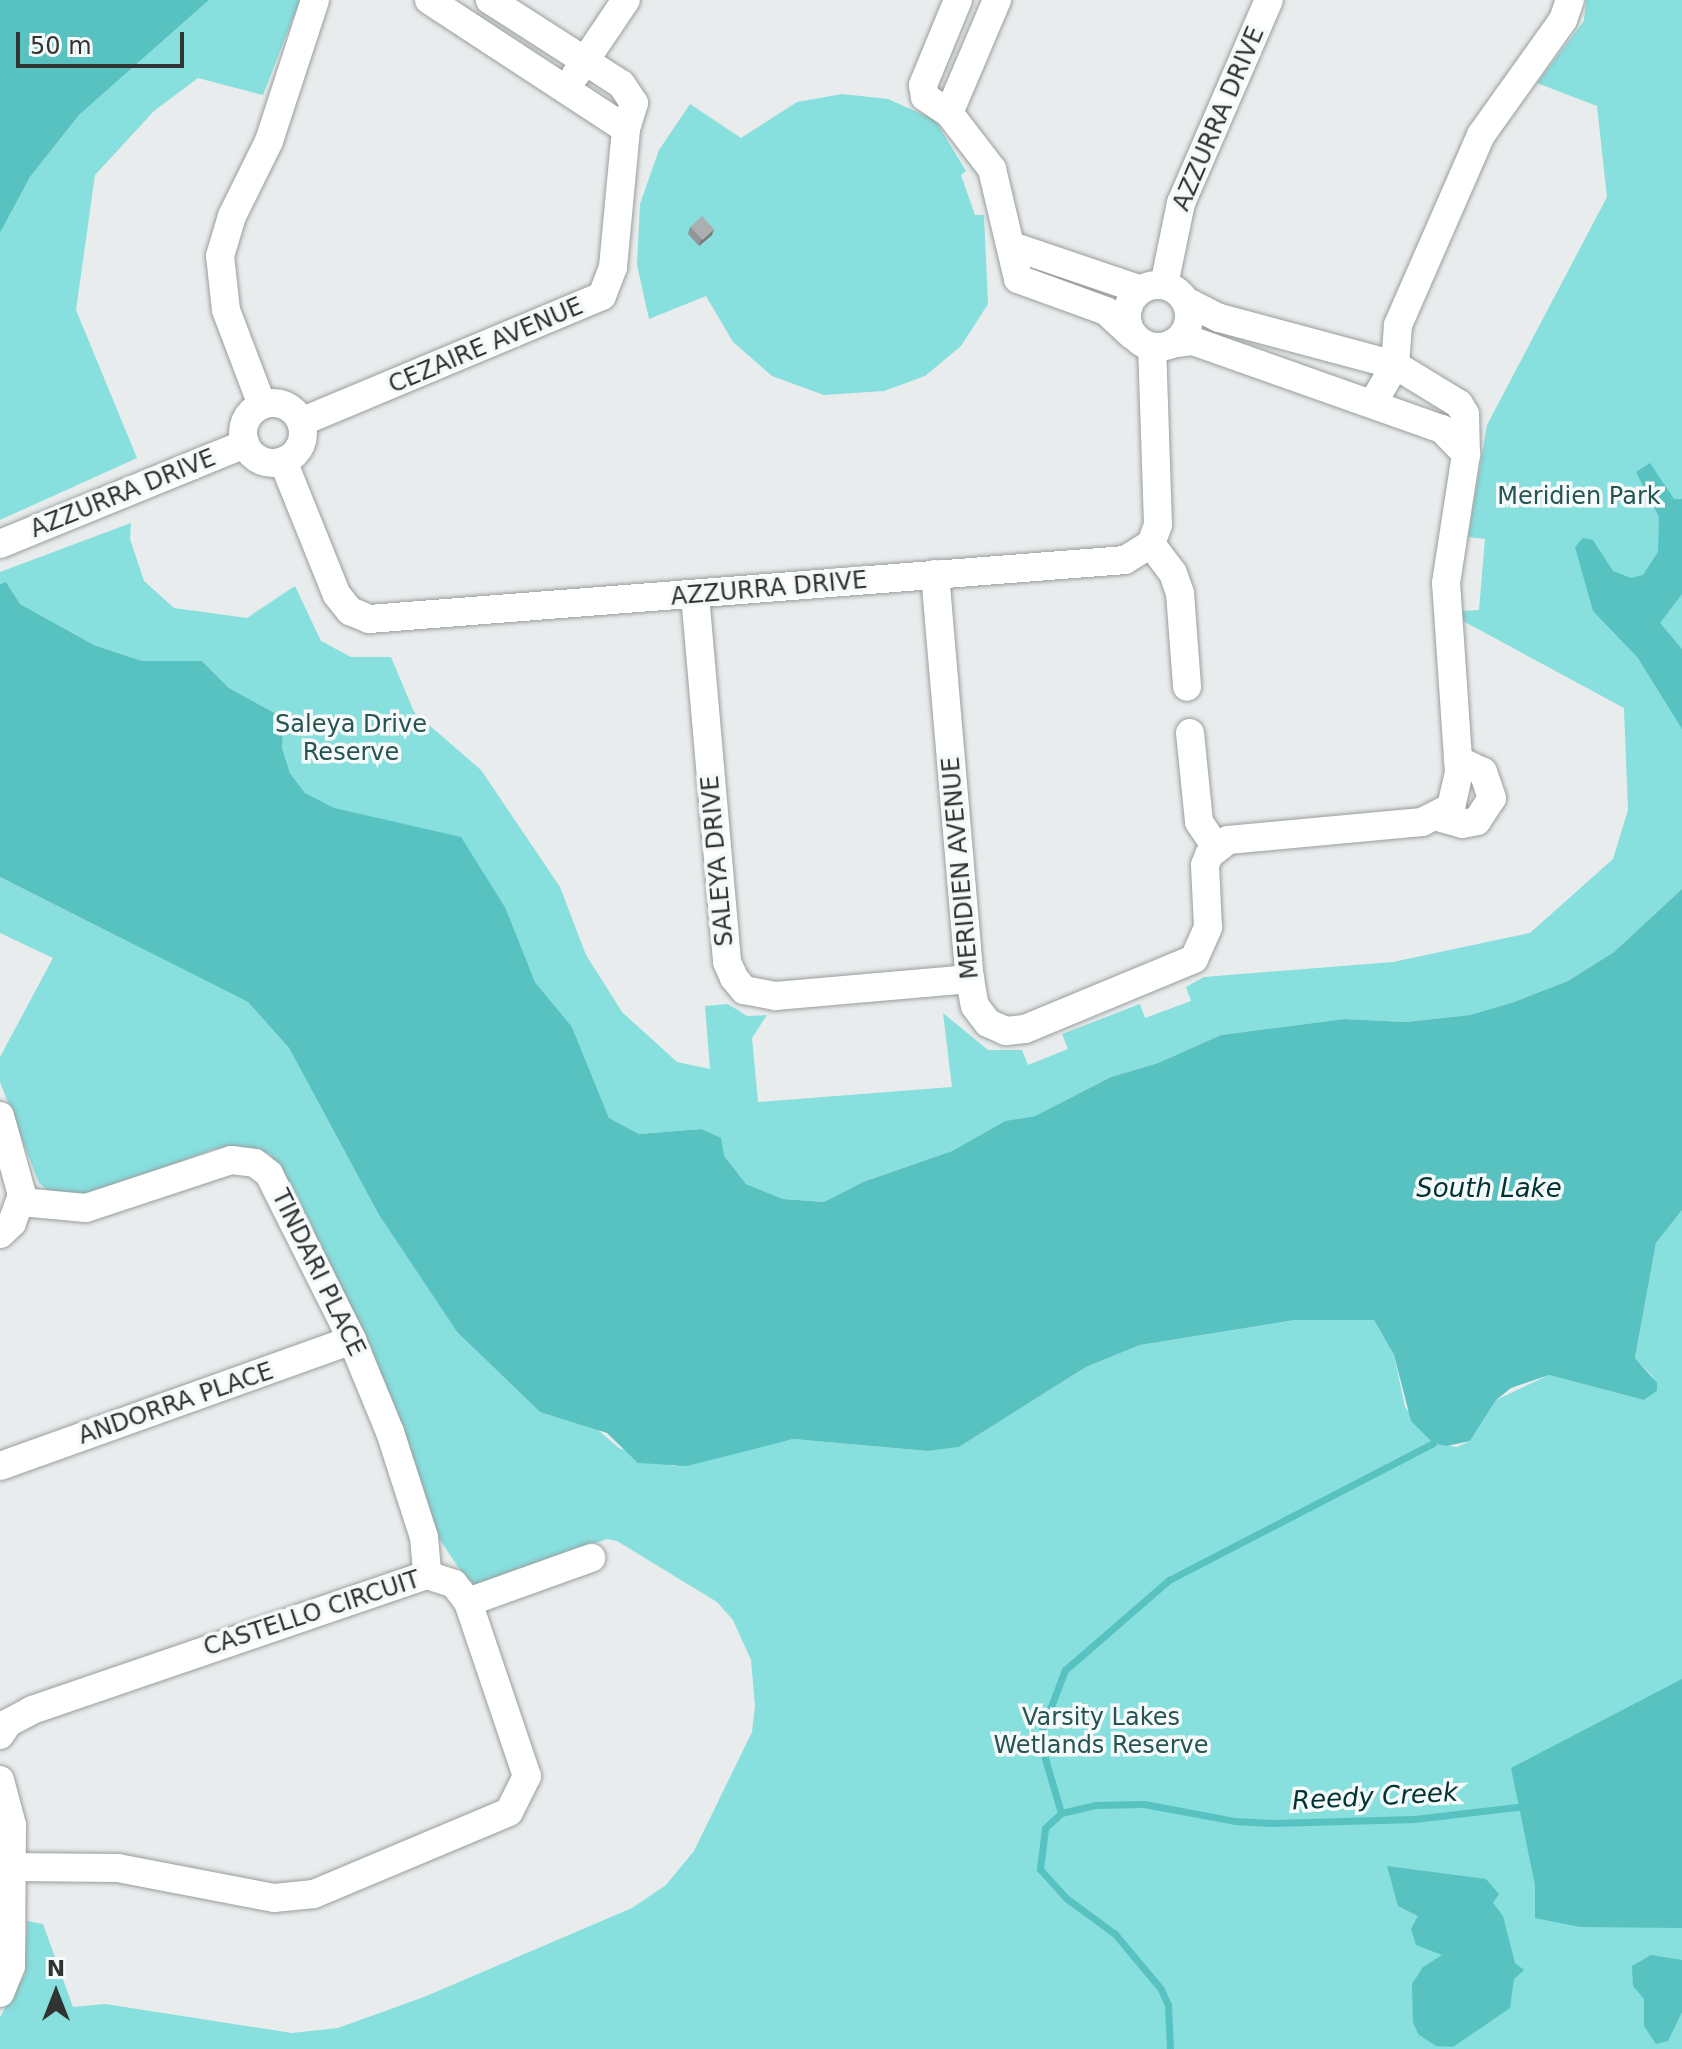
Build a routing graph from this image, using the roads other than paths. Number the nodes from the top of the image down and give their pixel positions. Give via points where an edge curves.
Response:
1 (315, 0) edge
2 (429, 0) edge
3 (490, 0) edge
4 (626, 0) edge
5 (958, 0) edge
6 (997, 0) edge
7 (1269, 0) edge
8 (1570, 0) edge
9 (586, 61) junction
10 (564, 91) junction
11 (949, 113) junction
12 (626, 129) junction
13 (1012, 246) junction
14 (1163, 292) junction
15 (1152, 342) junction
16 (1395, 365) junction
17 (1373, 403) junction
18 (262, 405) junction
19 (301, 422) junction
20 (245, 444) junction
21 (1466, 454) junction
22 (283, 461) junction
23 (0, 544) edge
24 (1151, 544) junction
25 (935, 574) junction
26 (695, 595) junction
27 (1187, 687) dead end
28 (1190, 733) dead end
29 (1216, 847) junction
30 (970, 979) junction
31 (0, 1116) edge
32 (21, 1202) junction
33 (0, 1234) edge
34 (352, 1340) junction
35 (0, 1466) edge
36 (591, 1558) dead end
37 (427, 1575) junction
38 (468, 1602) junction
39 (0, 1735) edge
40 (0, 1780) edge
41 (12, 1867) junction
42 (0, 1993) edge

1 - 18 street via 269,141 232,216 220,256 226,310
2 - 10 street
3 - 9 street
4 - 9 street
5 - 11 street via 923,85 925,97
6 - 11 street
7 - 14 street, AZZURRA DRIVE via 1181,203
8 - 16 street via 1563,20 1481,135 1398,325
9 - 10 street
9 - 12 street, CEZAIRE AVENUE via 630,93 634,103
10 - 12 street
11 - 13 street via 992,169
12 - 19 street, CEZAIRE AVENUE via 613,267 602,296
13 - 14 street
13 - 15 street via 1012,269 1027,285 1106,311
14 - 15 street via 1127,311
14 - 15 street via 1189,322
14 - 16 street via 1219,318
15 - 17 street via 1193,341
15 - 24 street via 1158,525
16 - 17 street
16 - 21 street via 1459,404 1465,414
17 - 21 street via 1442,429
18 - 19 street via 285,406
18 - 20 street via 245,424
19 - 22 street via 300,445
20 - 22 street via 260,460
20 - 23 street, AZZURRA DRIVE
21 - 29 street via 1445,608 1458,760 1458,791 1451,807 1438,817 1243,837
22 - 26 street, AZZURRA DRIVE via 337,595 350,611 369,619
24 - 25 street, AZZURRA DRIVE via 1125,560
24 - 27 street via 1173,573 1180,593
25 - 26 street, AZZURRA DRIVE
25 - 30 street, MERIDIEN AVENUE
26 - 30 street, SALEYA DRIVE via 727,962 734,978 744,990 775,996
28 - 29 street via 1199,822
29 - 30 street, MERIDIEN AVENUE via 1205,865 1204,944 1178,968 1053,1020 1006,1031 988,1023 975,1006
31 - 32 street
32 - 33 street
32 - 34 street, TINDARI PLACE via 86,1208 221,1162 255,1163 276,1187
34 - 35 street, ANDORRA PLACE
34 - 37 street, TINDARI PLACE via 400,1458 424,1537
36 - 38 street
37 - 38 street, CASTELLO CIRCUIT via 454,1584
37 - 39 street, CASTELLO CIRCUIT via 32,1710 8,1723
38 - 41 street via 525,1762 525,1789 509,1812 333,1887 295,1897 274,1898 118,1868
40 - 41 street via 11,1810
41 - 42 street via 11,1966

